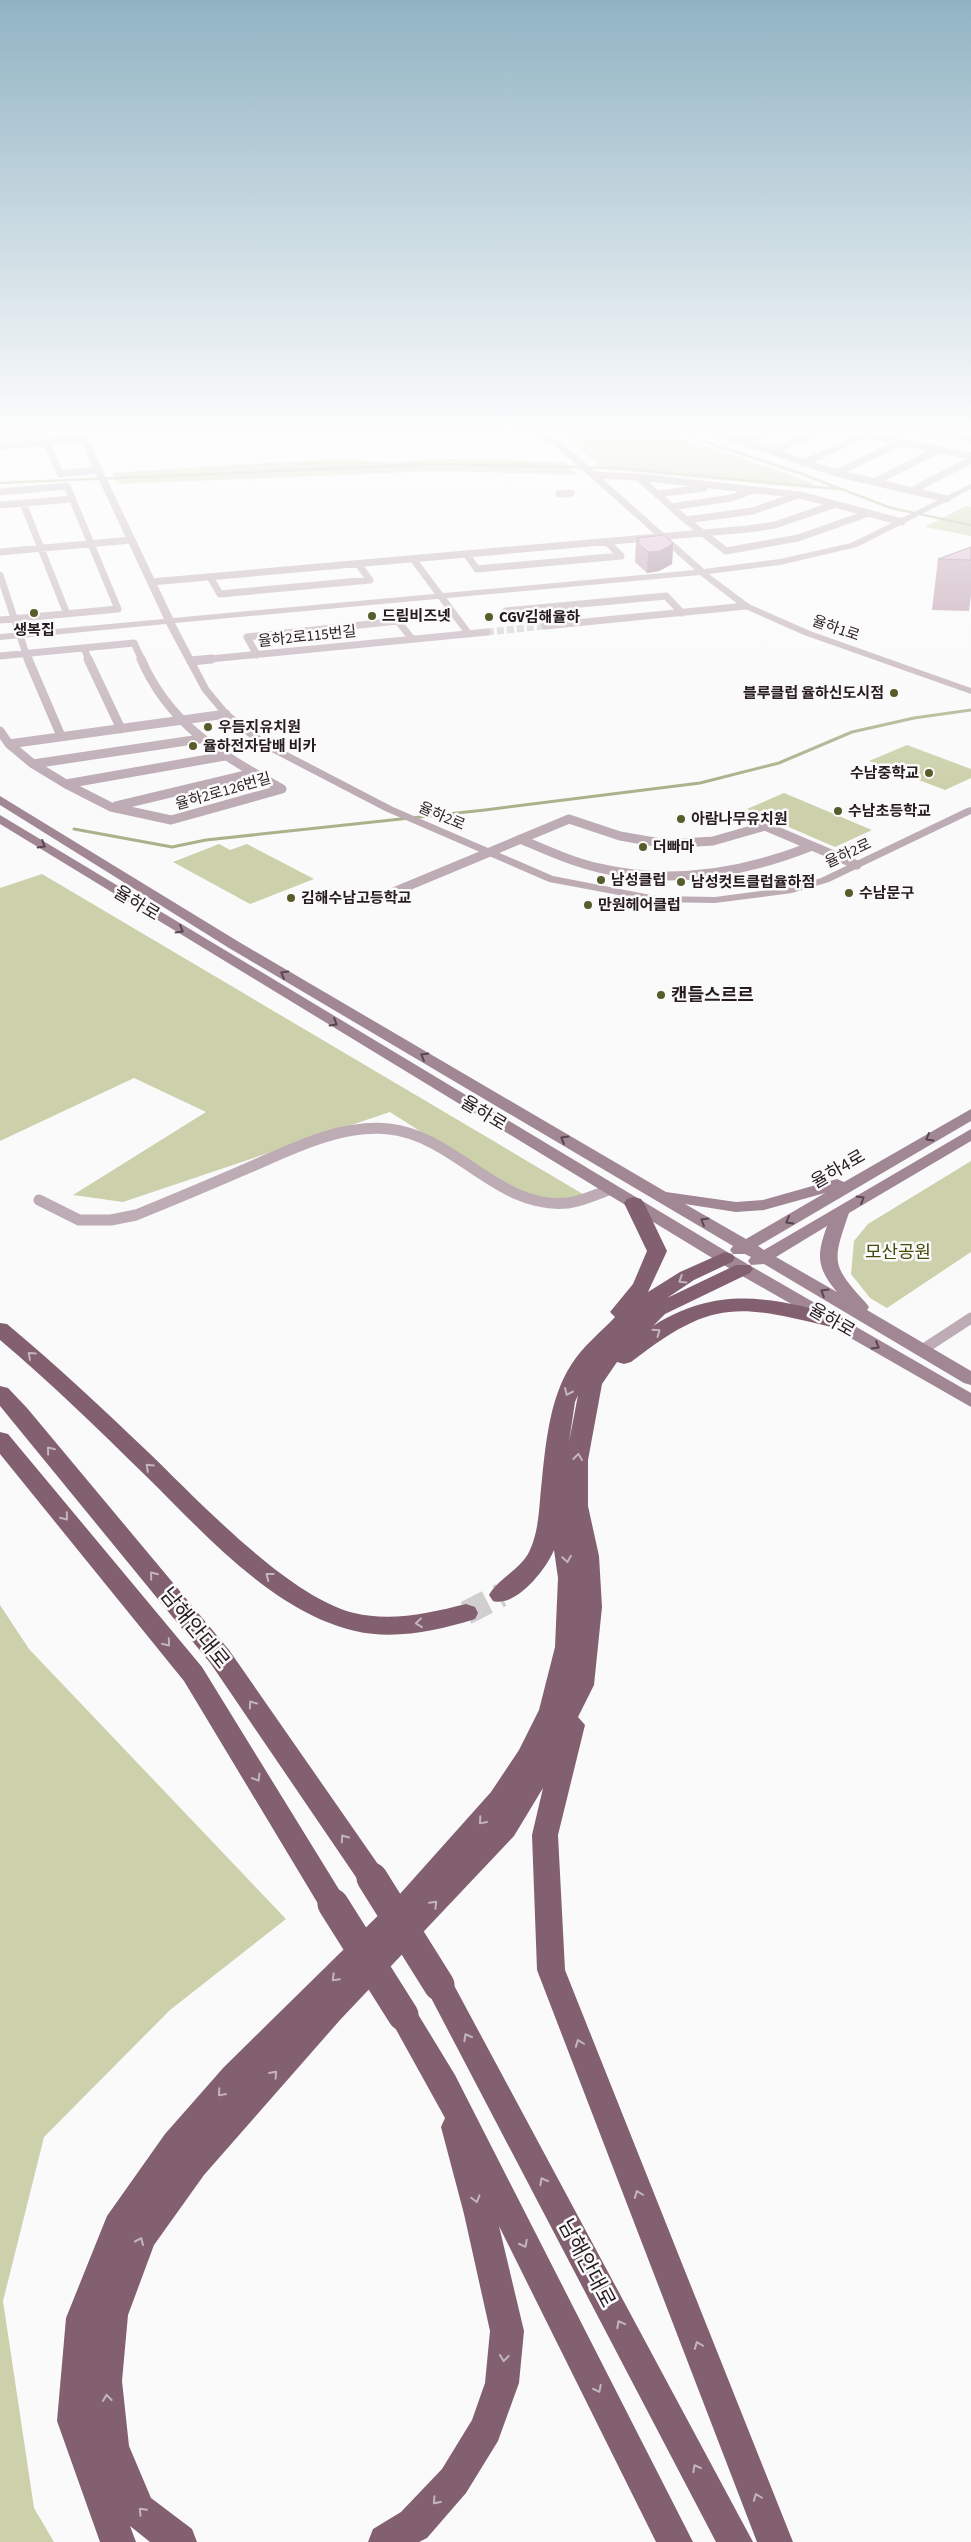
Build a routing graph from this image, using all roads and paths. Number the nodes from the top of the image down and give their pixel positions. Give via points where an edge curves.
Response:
1 (70, 546) edge
2 (92, 546) edge
3 (134, 546) edge
4 (564, 546) edge
5 (611, 546) edge
6 (671, 546) edge
7 (718, 546) edge
8 (771, 546) edge
9 (852, 546) edge
10 (40, 548) junction
11 (0, 552) edge
12 (466, 554) junction
13 (413, 559) junction
14 (358, 564) junction
15 (702, 572) junction
16 (0, 575) edge
17 (210, 577) junction
18 (151, 582) junction
19 (441, 596) junction
20 (563, 606) junction
21 (746, 606) junction
22 (506, 611) dead end
23 (682, 613) junction
24 (67, 614) junction
25 (14, 619) junction
26 (0, 620) edge
27 (170, 622) junction
28 (578, 623) junction
29 (545, 626) tunnel mouth
30 (486, 632) tunnel mouth
31 (470, 634) junction
32 (19, 636) junction
33 (0, 637) edge
34 (412, 639) junction
35 (84, 648) junction
36 (25, 653) junction
37 (257, 655) junction
38 (0, 656) edge
39 (191, 662) junction
40 (971, 691) edge
41 (226, 714) junction
42 (180, 721) junction
43 (121, 729) junction
44 (0, 731) edge
45 (61, 736) junction
46 (200, 739) junction
47 (9, 744) junction
48 (225, 756) junction
49 (33, 764) junction
50 (254, 773) junction
51 (66, 784) junction
52 (0, 800) edge
53 (111, 807) junction
54 (971, 810) edge
55 (0, 819) edge
56 (520, 839) junction
57 (812, 846) junction
58 (488, 852) junction
59 (857, 866) junction
60 (372, 901) dead end
61 (971, 1114) edge
62 (971, 1134) edge
63 (871, 1172) junction
64 (611, 1189) junction
65 (657, 1194) junction
66 (39, 1200) dead end
67 (634, 1203) junction
68 (842, 1210) junction
69 (746, 1246) junction
70 (764, 1256) junction
71 (734, 1263) junction
72 (971, 1318) edge
73 (870, 1319) junction
74 (836, 1322) junction
75 (0, 1329) edge
76 (922, 1350) junction
77 (585, 1375) junction
78 (971, 1379) edge
79 (0, 1393) edge
80 (971, 1401) edge
81 (0, 1439) edge
82 (553, 1477) junction
83 (501, 1595) tunnel mouth
84 (466, 1613) tunnel mouth
85 (581, 1685) junction
86 (444, 2084) junction
87 (118, 2542) edge
88 (179, 2542) edge
89 (386, 2542) edge
90 (675, 2542) edge
91 (735, 2542) edge
92 (774, 2542) edge

1 - 10 street
2 - 24 street via 118,609
3 - 18 street, 율하2로
4 - 12 street
5 - 12 street via 621,556 477,569
6 - 15 street, 율하1로
7 - 8 street via 726,552
9 - 15 street via 780,562
10 - 11 street
10 - 24 street
12 - 13 street
13 - 14 street
13 - 19 street
14 - 17 street
14 - 17 street via 370,580 220,594
15 - 19 street
15 - 21 street, 율하1로
16 - 25 street
17 - 18 street
18 - 27 street, 율하2로
19 - 27 street
19 - 31 street
20 - 22 street
20 - 23 street via 666,596
20 - 28 street
21 - 23 street
21 - 40 street, 율하1로 via 807,633
23 - 28 street
24 - 25 street
25 - 26 street
25 - 32 street
27 - 32 street
27 - 39 street, 율하2로
28 - 29 street
30 - 31 street, 율하2로115번길
31 - 34 street, 율하2로115번길
32 - 33 street
32 - 36 street
34 - 37 street, 율하2로115번길
34 - 37 street via 398,622 247,638
35 - 36 street
35 - 42 street, 율하2로126번길 via 134,643 155,688
35 - 43 street via 100,690
36 - 38 street
36 - 45 street
37 - 39 street, 율하2로115번길
39 - 41 street, 율하2로 via 205,689
41 - 42 street
41 - 58 street, 율하2로 via 264,744 389,809
42 - 43 street
42 - 46 street, 율하2로126번길
43 - 45 street
44 - 47 street, 율하2로126번길
45 - 47 street
46 - 48 street, 율하2로126번길
46 - 49 street
47 - 49 street, 율하2로126번길
48 - 50 street, 율하2로126번길
48 - 51 street, 율하2로126번길
49 - 51 street, 율하2로126번길
50 - 53 street, 율하2로126번길
50 - 53 street, 율하2로126번길 via 282,789 171,820
51 - 53 street, 율하2로126번길
65 -> 52 main road, 율하로 via 234,944
54 - 59 street, 율하2로
55 -> 64 main road, 율하로
56 - 57 street via 568,859 602,868 671,876 754,868
56 - 57 street via 569,819 650,844 708,843 765,826
56 - 58 street
57 - 59 street
58 - 59 street, 율하2로 via 549,879 631,896 676,900 715,900 792,890
58 - 60 street
61 -> 63 main road, 율하4로
68 -> 62 main road
63 - 65 main road via 764,1205 736,1207
63 -> 69 main road, 율하4로
64 - 66 street via 568,1203 543,1203 524,1198 417,1135 390,1129 357,1129 323,1136 136,1215 111,1220 79,1220
64 - 67 main road, 율하로
69 -> 65 main road, 율하로
67 - 71 main road, 율하로
67 - 77 highway via 657,1251 648,1276 628,1306 594,1335
68 - 70 main road
68 - 73 main road via 828,1264 840,1285
69 - 70 main road, 율하로
69 - 71 main road, 율하4로
70 - 71 main road
73 -> 70 main road, 율하로
71 - 74 main road, 율하로
71 - 77 highway via 687,1276 648,1301 625,1319
72 - 76 street
73 - 76 main road, 율하로
77 -> 74 highway via 664,1328 721,1305 789,1308
74 -> 80 main road, 율하로
84 -> 75 highway via 391,1626 354,1622 311,1606 253,1562 31,1354
76 - 78 main road, 율하로
77 -> 82 highway via 564,1402
85 -> 77 highway via 590,1607 586,1556 577,1506 577,1460
91 -> 79 highway, 남해안대로, bridge via 439,1985 372,1878 220,1657
81 -> 86 highway, 남해안대로, bridge via 193,1674
82 - 83 highway via 549,1526 541,1552 526,1574
82 -> 87 highway via 570,1578 567,1647 552,1710 529,1756 500,1800 415,1896 202,2114 176,2144 118,2227 82,2318 74,2421
88 -> 85 highway via 138,2510 112,2446 105,2381 112,2315 141,2236 193,2165 330,2011 504,1828 540,1770
92 -> 85 highway via 551,1970 545,1835
86 -> 89 highway via 480,2214 507,2331 502,2383 486,2429 454,2482 414,2525
86 -> 90 highway

